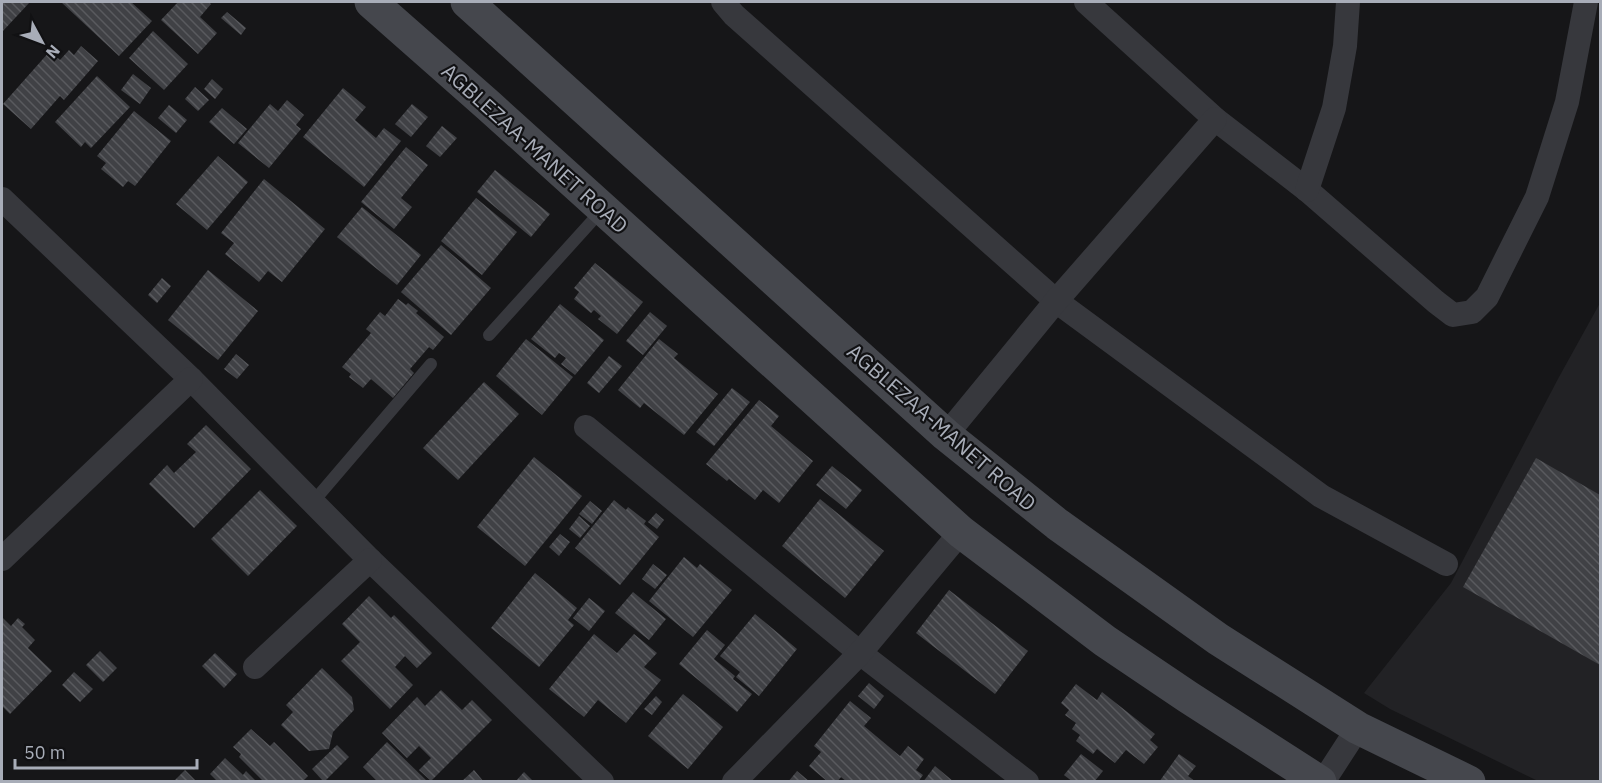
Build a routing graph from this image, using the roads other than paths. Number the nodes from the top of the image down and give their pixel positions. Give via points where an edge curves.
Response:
1 (371, 2) edge
2 (467, 2) edge
3 (723, 2) edge
4 (1086, 2) edge
5 (1348, 2) edge
6 (1586, 2) edge
7 (1215, 119) junction
8 (1307, 190) junction
9 (3, 202) edge
10 (602, 209) junction
11 (1056, 301) junction
12 (489, 335) dead end
13 (431, 364) dead end
14 (190, 379) junction
15 (586, 427) dead end
16 (946, 435) junction
17 (313, 502) junction
18 (961, 532) junction
19 (2, 559) edge
20 (370, 560) junction
21 (1446, 564) dead end
22 (860, 653) junction
23 (255, 667) dead end
24 (1358, 728) junction
25 (602, 782) edge
26 (734, 782) edge
27 (1027, 782) edge
28 (1321, 782) edge
29 (1469, 782) edge

1 - 10 main road, AGBLEZAA-MANET ROAD
2 - 16 main road, AGBLEZAA-MANET ROAD
3 - 11 street
4 - 7 street
5 - 8 street via 1334,108
6 - 8 street via 1567,102 1537,197 1487,297 1472,312 1453,315
7 - 8 street
7 - 11 street
9 - 14 street
10 - 12 lane
10 - 18 main road, AGBLEZAA-MANET ROAD
11 - 16 street
11 - 21 street via 1322,496
13 - 17 lane
14 - 17 street
14 - 19 street
15 - 22 street
16 - 24 main road, AGBLEZAA-MANET ROAD via 1057,524 1154,594
17 - 20 street
18 - 22 street
18 - 28 main road, AGBLEZAA-MANET ROAD via 1105,641
20 - 23 street
20 - 25 street
22 - 26 street
22 - 27 street
24 - 28 street
24 - 29 main road, AGBLEZAA-MANET ROAD

